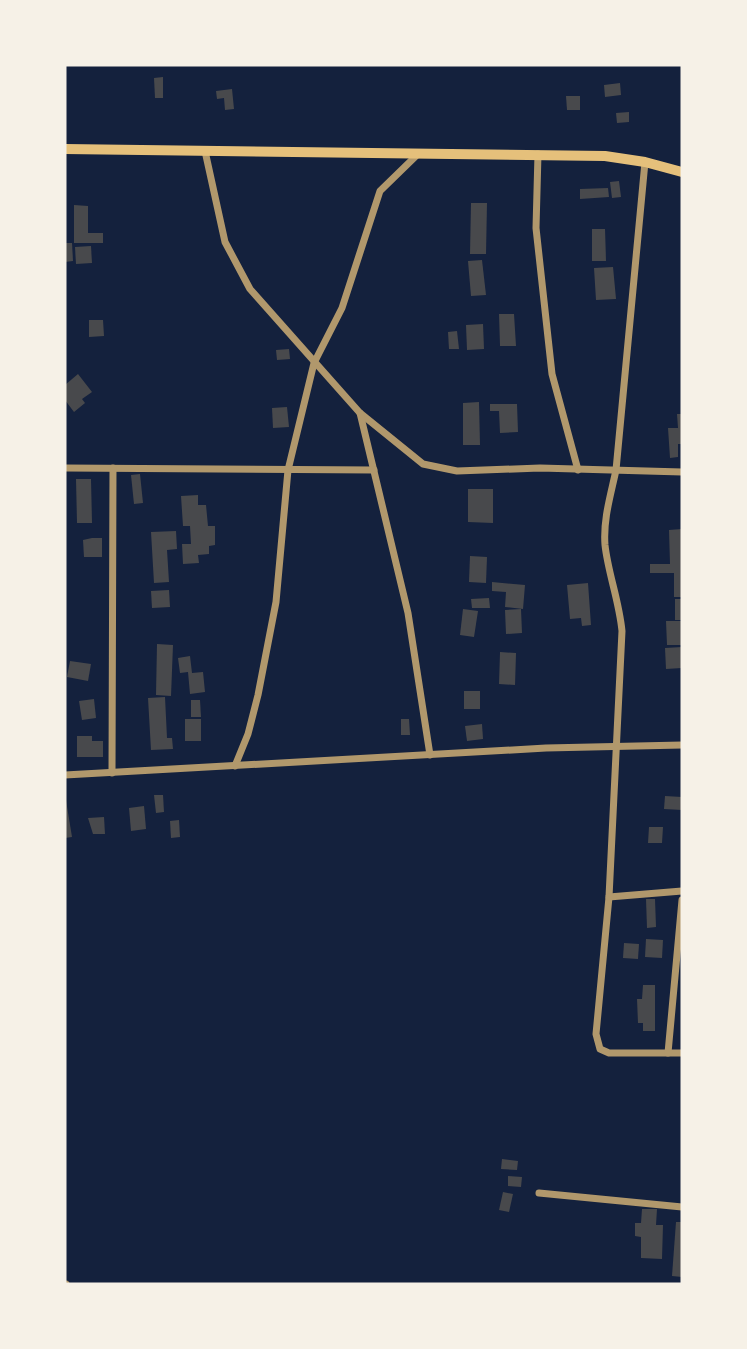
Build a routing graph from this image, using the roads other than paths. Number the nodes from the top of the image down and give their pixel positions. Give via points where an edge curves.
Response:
1 (65, 149) edge
2 (205, 151) junction
3 (418, 153) junction
4 (538, 154) junction
5 (645, 162) junction
6 (682, 172) edge
7 (314, 363) junction
8 (360, 413) junction
9 (65, 468) edge
10 (113, 468) junction
11 (288, 470) junction
12 (374, 470) junction
13 (578, 470) junction
14 (616, 470) junction
15 (682, 472) edge
16 (682, 745) edge
17 (618, 747) junction
18 (430, 755) junction
19 (235, 766) junction
20 (112, 773) junction
21 (65, 775) edge
22 (682, 891) edge
23 (609, 897) junction
24 (682, 900) edge
25 (668, 1053) junction
26 (682, 1053) edge
27 (538, 1193) dead end
28 (682, 1207) edge

1 - 2 main road
2 - 3 main road
2 - 7 street via 225,242 250,289
3 - 4 main road
3 - 7 street via 380,191 342,308
4 - 5 main road
4 - 13 street via 536,228 552,374
5 - 6 main road
5 - 14 street
7 - 8 street
7 - 11 street
8 - 12 street
8 - 13 street via 424,464 457,471
9 - 10 street
10 - 11 street
10 - 20 street
11 - 12 street
11 - 19 street via 276,602 258,695
12 - 18 street via 408,613
13 - 14 street
14 - 15 street
14 - 17 street via 605,518 605,546 620,600
16 - 17 street
17 - 18 street
17 - 23 street
18 - 19 street
19 - 20 street
20 - 21 street
22 - 23 street
23 - 25 street via 596,1034 600,1049
24 - 25 street
25 - 26 street
27 - 28 street

